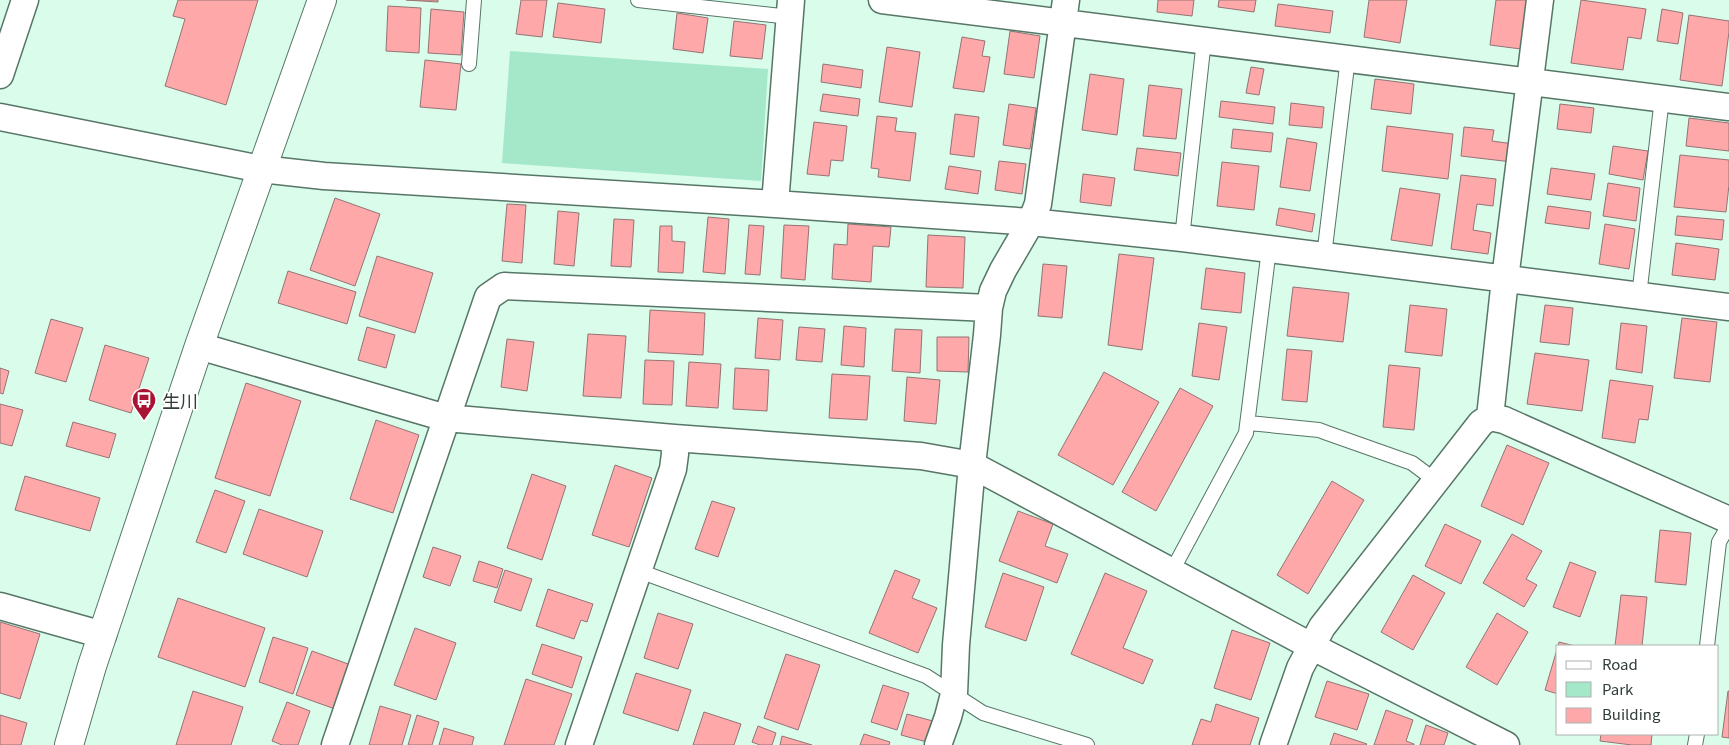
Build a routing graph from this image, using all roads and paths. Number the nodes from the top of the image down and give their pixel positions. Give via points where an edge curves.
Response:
1 (25, 0) edge
2 (322, 0) edge
3 (474, 0) edge
4 (638, 0) edge
5 (882, 0) edge
6 (1540, 0) edge
7 (790, 8) edge
8 (1065, 12) edge
9 (1204, 40) junction
10 (1348, 58) junction
11 (469, 64) dead end
12 (0, 75) edge
13 (1530, 82) junction
14 (1662, 98) junction
15 (1729, 107) edge
16 (0, 117) edge
17 (261, 169) junction
18 (775, 204) junction
19 (1031, 222) junction
20 (1182, 238) junction
21 (1269, 249) junction
22 (1324, 256) junction
23 (1505, 279) junction
24 (1640, 296) junction
25 (1729, 307) edge
26 (988, 308) junction
27 (199, 346) junction
28 (1490, 417) junction
29 (446, 418) junction
30 (1249, 423) junction
31 (674, 438) junction
32 (972, 465) junction
33 (1436, 481) junction
34 (1729, 520) edge
35 (1729, 525) edge
36 (639, 571) junction
37 (1172, 571) junction
38 (0, 606) edge
39 (103, 634) junction
40 (1707, 645) edge
41 (1311, 646) junction
42 (954, 694) junction
43 (69, 745) edge
44 (335, 745) edge
45 (579, 745) edge
46 (938, 745) edge
47 (1086, 745) edge
48 (1273, 745) edge
49 (1506, 745) edge

1 - 12 street
2 - 17 street
3 - 11 lane
4 - 7 lane
5 - 8 street
6 - 13 street
7 - 18 street
8 - 9 street
8 - 19 street via 1038,204
9 - 10 street
9 - 20 lane
10 - 13 street
10 - 22 lane
13 - 14 street
13 - 23 street
14 - 15 street
14 - 24 lane
16 - 17 street
17 - 18 street via 324,176
17 - 27 street
18 - 19 street
19 - 20 street
19 - 26 street via 1003,270
20 - 21 street
21 - 22 street
21 - 30 lane
22 - 23 street
23 - 24 street
23 - 28 street
24 - 25 street
26 - 29 street via 504,286 488,296
26 - 32 street
27 - 29 street
27 - 39 street
28 - 33 street via 1481,423
28 - 34 street via 1504,420
29 - 31 street
29 - 44 street
30 - 33 lane via 1319,430 1412,463
30 - 37 lane
31 - 32 street via 921,456
31 - 36 street via 673,468
32 - 37 street
32 - 42 street
33 - 41 street via 1322,627
35 - 40 lane via 1719,542
36 - 42 lane via 926,676
36 - 45 street
37 - 41 street
38 - 39 street
39 - 43 street
41 - 48 street
41 - 49 street
42 - 46 street
42 - 47 lane via 983,713

